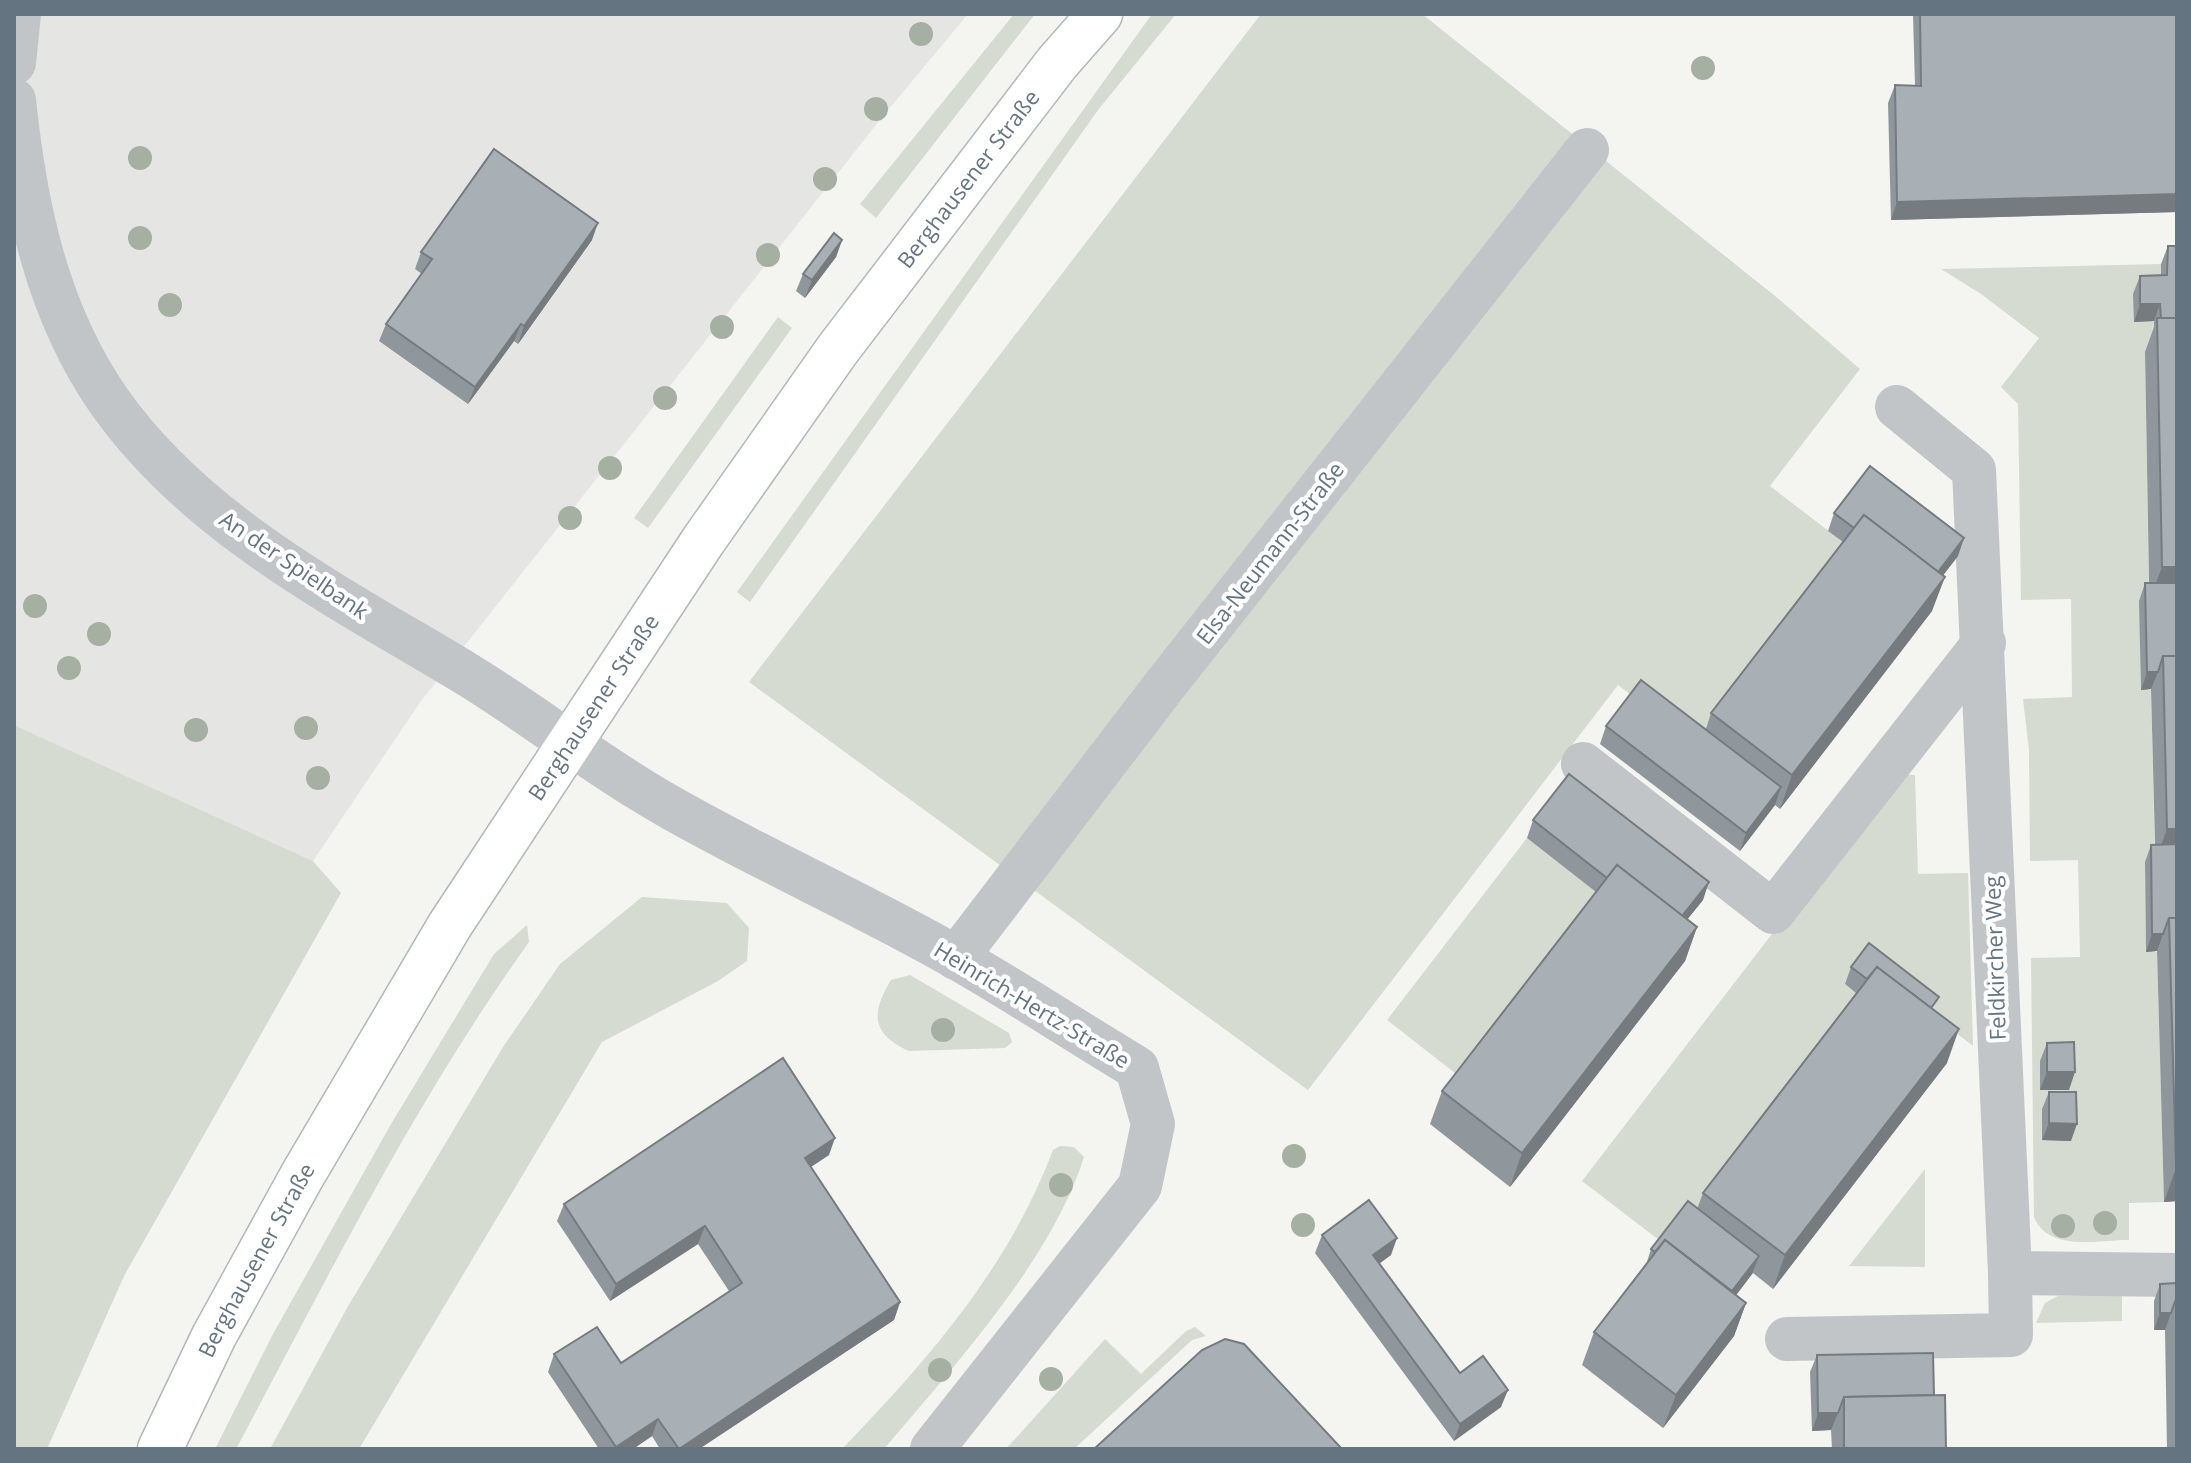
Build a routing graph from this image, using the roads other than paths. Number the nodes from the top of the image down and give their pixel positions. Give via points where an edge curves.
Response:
1 (19, 14) edge
2 (1100, 14) edge
3 (14, 63) edge
4 (14, 100) edge
5 (1587, 150) dead end
6 (1897, 407) dead end
7 (1984, 643) junction
8 (569, 745) junction
9 (1583, 764) dead end
10 (956, 958) junction
11 (2010, 1273) junction
12 (2177, 1275) edge
13 (1787, 1339) dead end
14 (160, 1449) edge
15 (932, 1449) edge

1 - 3 street
2 - 8 street, Berghausener Straße via 838,349
4 - 8 street, An der Spielbank via 22,178 43,265 73,342 110,403 174,476 247,538
5 - 10 street, Elsa-Neumann-Straße
6 - 7 street, Feldkircher Weg via 1974,470
7 - 9 street via 1773,912
7 - 11 street, Feldkircher Weg
8 - 10 street, Heinrich-Hertz-Straße via 698,823
8 - 14 street, Berghausener Straße via 450,925 302,1176 214,1336
10 - 15 street, Heinrich-Hertz-Straße via 1137,1068 1153,1124 1140,1186
11 - 12 street
11 - 13 street, Feldkircher Weg via 2011,1335

